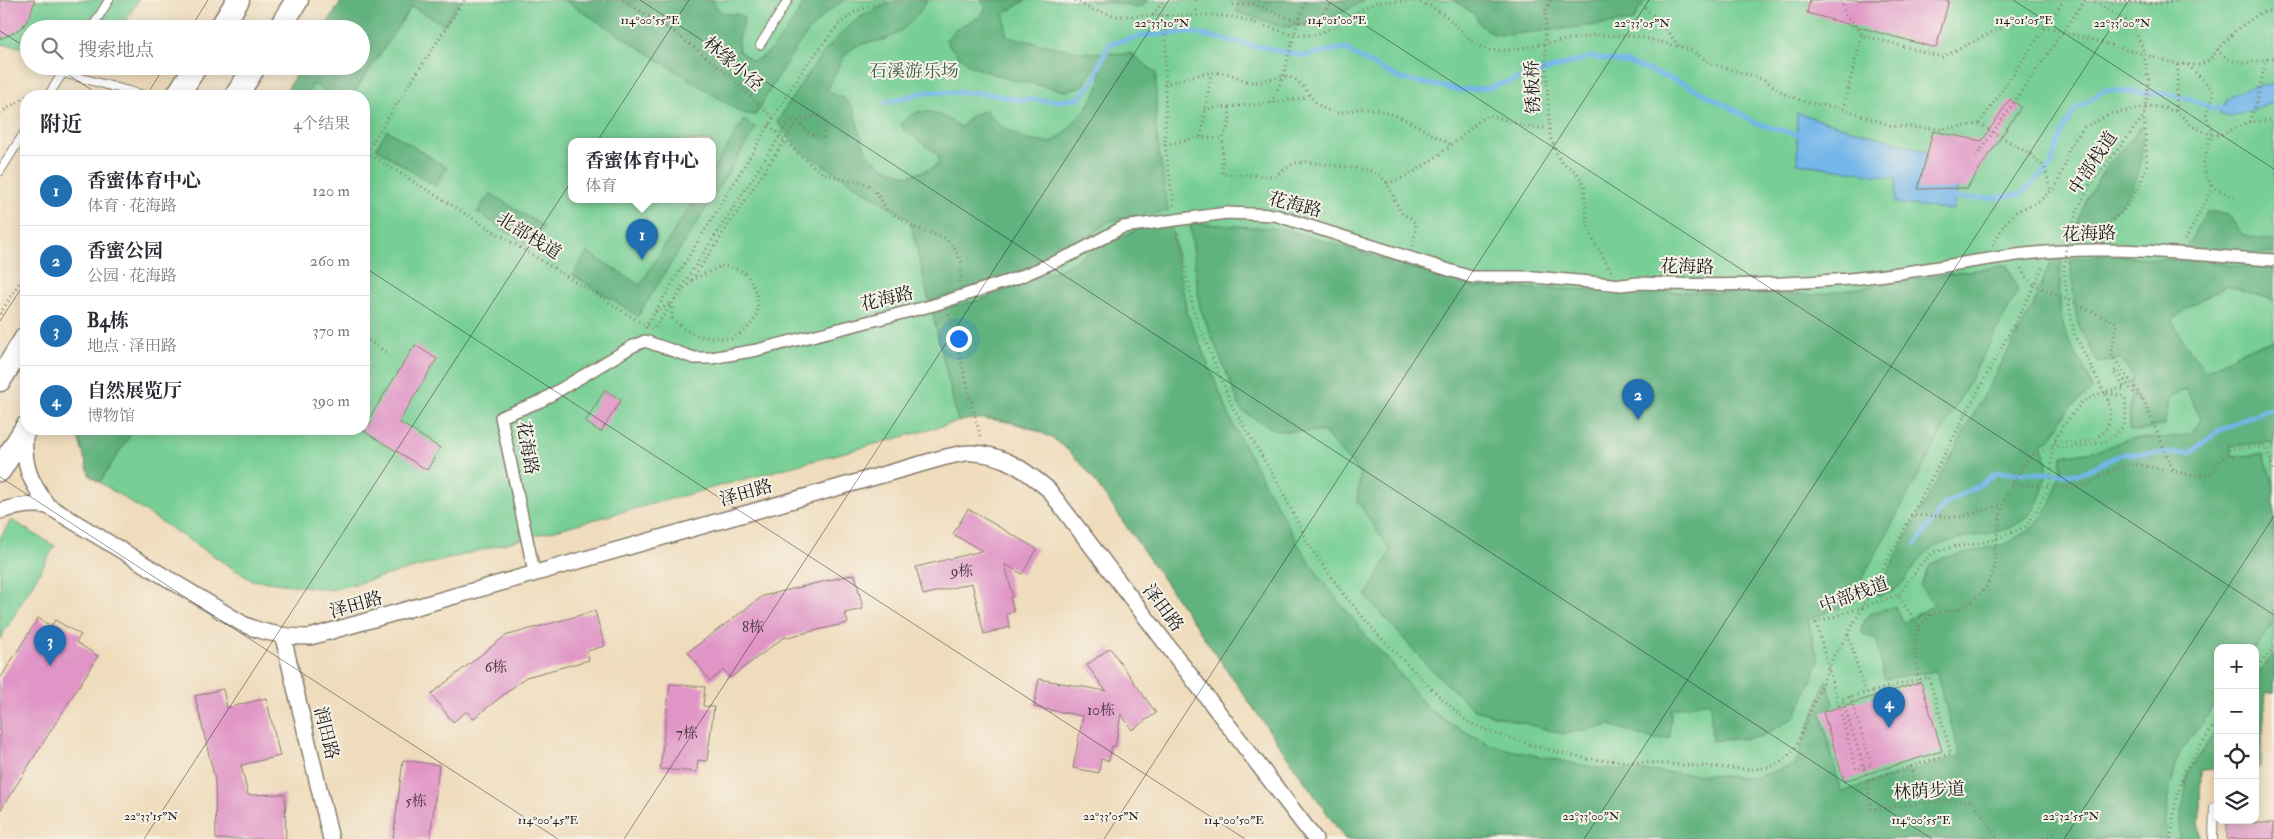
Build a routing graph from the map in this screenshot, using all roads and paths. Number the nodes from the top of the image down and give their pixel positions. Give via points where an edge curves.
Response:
1 (109, 0) edge
2 (238, 0) edge
3 (297, 0) edge
4 (464, 0) edge
5 (623, 0) edge
6 (788, 0) edge
7 (884, 0) edge
8 (1075, 0) edge
9 (1164, 0) edge
10 (1196, 0) edge
11 (1233, 0) edge
12 (1306, 0) edge
13 (1334, 0) edge
14 (1394, 0) edge
15 (1550, 0) edge
16 (1632, 0) edge
17 (1842, 0) edge
18 (2064, 0) edge
19 (2085, 0) edge
20 (2092, 0) edge
21 (2116, 0) edge
22 (2178, 0) edge
23 (2274, 10) edge
24 (1166, 15) junction
25 (1196, 15) junction
26 (1152, 16) junction
27 (97, 20) edge
28 (226, 20) edge
29 (284, 20) edge
30 (1299, 22) junction
31 (2046, 27) junction
32 (1294, 35) junction
33 (1862, 35) junction
34 (1545, 44) junction
35 (760, 45) dead end
36 (1680, 47) junction
37 (2217, 49) junction
38 (2274, 58) edge
39 (2266, 59) junction
40 (2178, 64) junction
41 (2187, 64) junction
42 (1211, 73) junction
43 (57, 75) edge
44 (62, 75) edge
45 (81, 75) edge
46 (190, 75) edge
47 (249, 75) edge
48 (1283, 77) junction
49 (1164, 84) junction
50 (35, 90) edge
51 (52, 90) edge
52 (129, 90) edge
53 (181, 90) edge
54 (240, 90) edge
55 (1308, 96) junction
56 (20, 100) edge
57 (1271, 103) junction
58 (1229, 108) junction
59 (1204, 109) junction
60 (1843, 109) junction
61 (2176, 112) junction
62 (0, 113) edge
63 (2144, 116) junction
64 (773, 118) junction
65 (2274, 120) edge
66 (798, 121) junction
67 (2249, 122) junction
68 (1978, 124) junction
69 (769, 125) junction
70 (1548, 128) junction
71 (2211, 135) junction
72 (1201, 137) junction
73 (20, 139) edge
74 (1224, 139) junction
75 (1165, 145) junction
76 (1451, 145) junction
77 (370, 146) edge
78 (370, 154) edge
79 (1976, 157) dead end
80 (0, 171) edge
81 (1387, 183) junction
82 (2213, 187) junction
83 (2051, 191) junction
84 (2234, 197) dead end
85 (1176, 219) junction
86 (2081, 238) dead end
87 (2071, 240) dead end
88 (2062, 241) dead end
89 (2048, 253) junction
90 (2178, 254) junction
91 (2015, 256) junction
92 (1409, 259) junction
93 (2274, 260) edge
94 (1984, 261) junction
95 (692, 280) junction
96 (20, 282) edge
97 (1622, 285) junction
98 (2035, 285) junction
99 (950, 300) junction
100 (672, 303) junction
101 (655, 312) junction
102 (0, 314) edge
103 (370, 342) edge
104 (633, 346) junction
105 (20, 348) edge
106 (388, 353) dead end
107 (0, 380) edge
108 (2104, 392) junction
109 (2143, 399) junction
110 (17, 434) edge
111 (2055, 441) junction
112 (984, 454) junction
113 (0, 470) edge
114 (2274, 471) edge
115 (2175, 472) junction
116 (2012, 484) junction
117 (2002, 505) junction
118 (48, 506) junction
119 (0, 511) edge
120 (1910, 515) junction
121 (534, 572) junction
122 (1898, 595) junction
123 (1919, 627) junction
124 (1848, 634) junction
125 (283, 637) junction
126 (2274, 647) edge
127 (2259, 666) edge
128 (1919, 680) junction
129 (1865, 692) junction
130 (1850, 696) junction
131 (2214, 725) edge
132 (1911, 766) junction
133 (1868, 780) junction
134 (1942, 801) junction
135 (2214, 807) dead end
136 (331, 839) edge
137 (1315, 839) edge
138 (1996, 839) edge
139 (2038, 839) edge
140 (2050, 839) edge
141 (2171, 839) edge
142 (2213, 839) edge

1 - 27 lane
2 - 28 main road
3 - 29 main road
4 - 77 path
5 - 64 path, 林缘小径 via 674,32 728,74
6 - 35 lane
7 - 64 path via 855,12 839,24 804,68
8 - 26 path via 1102,13
9 - 26 path
10 - 25 path
11 - 30 path via 1233,4 1253,4
12 - 30 path
13 - 30 path via 1319,23
14 - 32 path via 1377,2 1315,35
14 - 34 path via 1430,6 1446,16 1476,45 1491,51
15 - 34 path, 锈板桥 via 1546,10
16 - 36 path via 1662,24
17 - 33 path via 1845,16 1855,23
18 - 31 path
19 - 79 path, bridge
20 - 63 path, 中部栈道, bridge via 2126,21 2137,35 2149,81
21 - 22 path via 2156,4
23 - 37 path via 2260,13
24 - 25 path
24 - 26 path
24 - 49 path
25 - 32 path via 1239,18
30 - 32 path
31 - 33 path via 2020,22 2005,26 1942,58
31 - 40 path
31 - 68 path
32 - 48 path
33 - 60 path
34 - 36 path via 1595,35 1636,36
34 - 70 path, 锈板桥
36 - 60 path via 1712,64 1763,79 1805,102
37 - 39 path via 2225,58 2235,62
37 - 41 path via 2209,60 2199,65
38 - 39 path
39 - 67 path
40 - 41 path
40 - 61 path
41 - 71 path via 2212,90 2206,115
42 - 48 path via 1226,73 1244,81 1258,82
42 - 49 path
42 - 59 path
43 - 50 path
44 - 51 lane
45 - 52 lane
46 - 53 main road
47 - 54 main road
48 - 55 path via 1300,84
48 - 57 path
49 - 75 path
55 - 57 path
55 - 76 path via 1322,108 1336,113 1369,108 1404,118
56 - 62 path
57 - 58 path
58 - 59 path
58 - 74 path via 1230,121
59 - 72 path
60 - 68 path via 1892,126 1951,129
61 - 71 path via 2194,127
61 - 83 path via 2153,106 2110,114 2084,127 2070,146 2064,168
63 - 86 path via 2147,165 2139,187 2126,208 2109,224
63 - 108 path, 中部栈道, bridge via 2090,185 2066,246 2064,273 2074,333
64 - 69 path
65 - 67 path
66 - 66 path via 814,136 823,137 826,124 822,116
66 - 95 path, 北部栈道, bridge
66 - 101 path, bridge via 792,119 788,123 670,305
67 - 71 path via 2220,135
68 - 83 path via 2033,156 2045,168
69 - 99 path via 797,154 822,172 863,182 874,189 887,210 914,228 945,238 962,263 960,281
69 - 101 path
70 - 76 path via 1532,128 1489,115
70 - 97 path, 锈板桥 via 1560,161 1584,184 1593,240
71 - 82 path via 2203,164
72 - 74 path
72 - 75 path
73 - 80 lane
74 - 81 path via 1222,174 1275,176 1294,163 1306,162 1368,170 1377,173
75 - 85 path
76 - 81 path via 1399,180
78 - 100 path, 北部栈道, bridge via 653,330
81 - 92 path via 1401,213 1416,225
82 - 84 path
82 - 90 path
83 - 94 path via 2016,212 2003,226
85 - 92 street, 花海路 via 1227,213 1275,215
85 - 99 street, 花海路 via 1123,227 1073,254 1017,278
85 - 124 path via 1194,312 1232,406 1279,485 1310,547 1345,596 1380,636 1469,723 1496,734 1588,759 1770,768 1794,749 1833,657
87 - 88 path
89 - 90 street, 花海路 via 2119,250
89 - 91 street, 花海路
89 - 98 path
90 - 93 street, 花海路
91 - 94 street, 花海路
91 - 98 path via 2025,276
92 - 97 street, 花海路 via 1471,277 1534,277
94 - 97 street, 花海路 via 1850,278 1741,285
95 - 100 path, 北部栈道
95 - 100 path, 北部栈道, bridge via 722,266 744,272 755,289 757,301 757,314 748,328 733,339 698,336 682,329 672,318
96 - 102 path
98 - 109 path via 2117,323 2112,354
98 - 120 path
99 - 104 street, 花海路 via 757,350 712,358 683,356 646,342
99 - 112 path
101 - 104 path
103 - 106 path
104 - 121 street, 花海路 via 540,401 501,418
105 - 107 main road
108 - 109 path via 2125,388 2114,372 2117,370 2132,391
108 - 111 path, 中部栈道, bridge via 2083,400 2062,426
108 - 111 path, 中部栈道 via 2111,413 2103,432 2083,442
108 - 116 path via 2125,398 2123,427 2116,435 2105,442 2065,448 2052,446 2032,455
109 - 115 path
110 - 113 main road
110 - 118 street, 泽田路 via 28,472
111 - 122 path, 中部栈道, bridge via 2051,480 2026,526 1991,540 1935,552 1923,562
112 - 121 street, 泽田路 via 971,452 942,458
112 - 137 street, 泽田路 via 1004,458 1048,489
114 - 115 path via 2266,447 2232,448 2210,474
115 - 116 path via 2136,464 2121,466 2074,488
116 - 117 path
117 - 120 path via 1961,517
117 - 123 path via 1995,567 1986,588 1962,607 1931,614
118 - 119 street, 泽田路 via 37,504
118 - 125 street, 泽田路 via 243,624
120 - 124 path
121 - 125 street, 泽田路 via 329,632
122 - 123 path
122 - 130 path, 中部栈道, bridge via 1816,624 1856,769 1872,765
123 - 128 path via 1914,651
124 - 129 path
125 - 136 street, 润田路
126 - 127 path
128 - 129 path
128 - 132 path via 1929,677 1951,754
129 - 130 path
130 - 133 path via 1842,699
131 - 141 path via 2184,771
132 - 133 path
132 - 134 path via 1917,794 1934,793
133 - 134 path, 林荫步道 via 1872,808
134 - 138 path, 林荫步道 via 1973,801
135 - 142 lane
139 - 140 path via 2055,833

